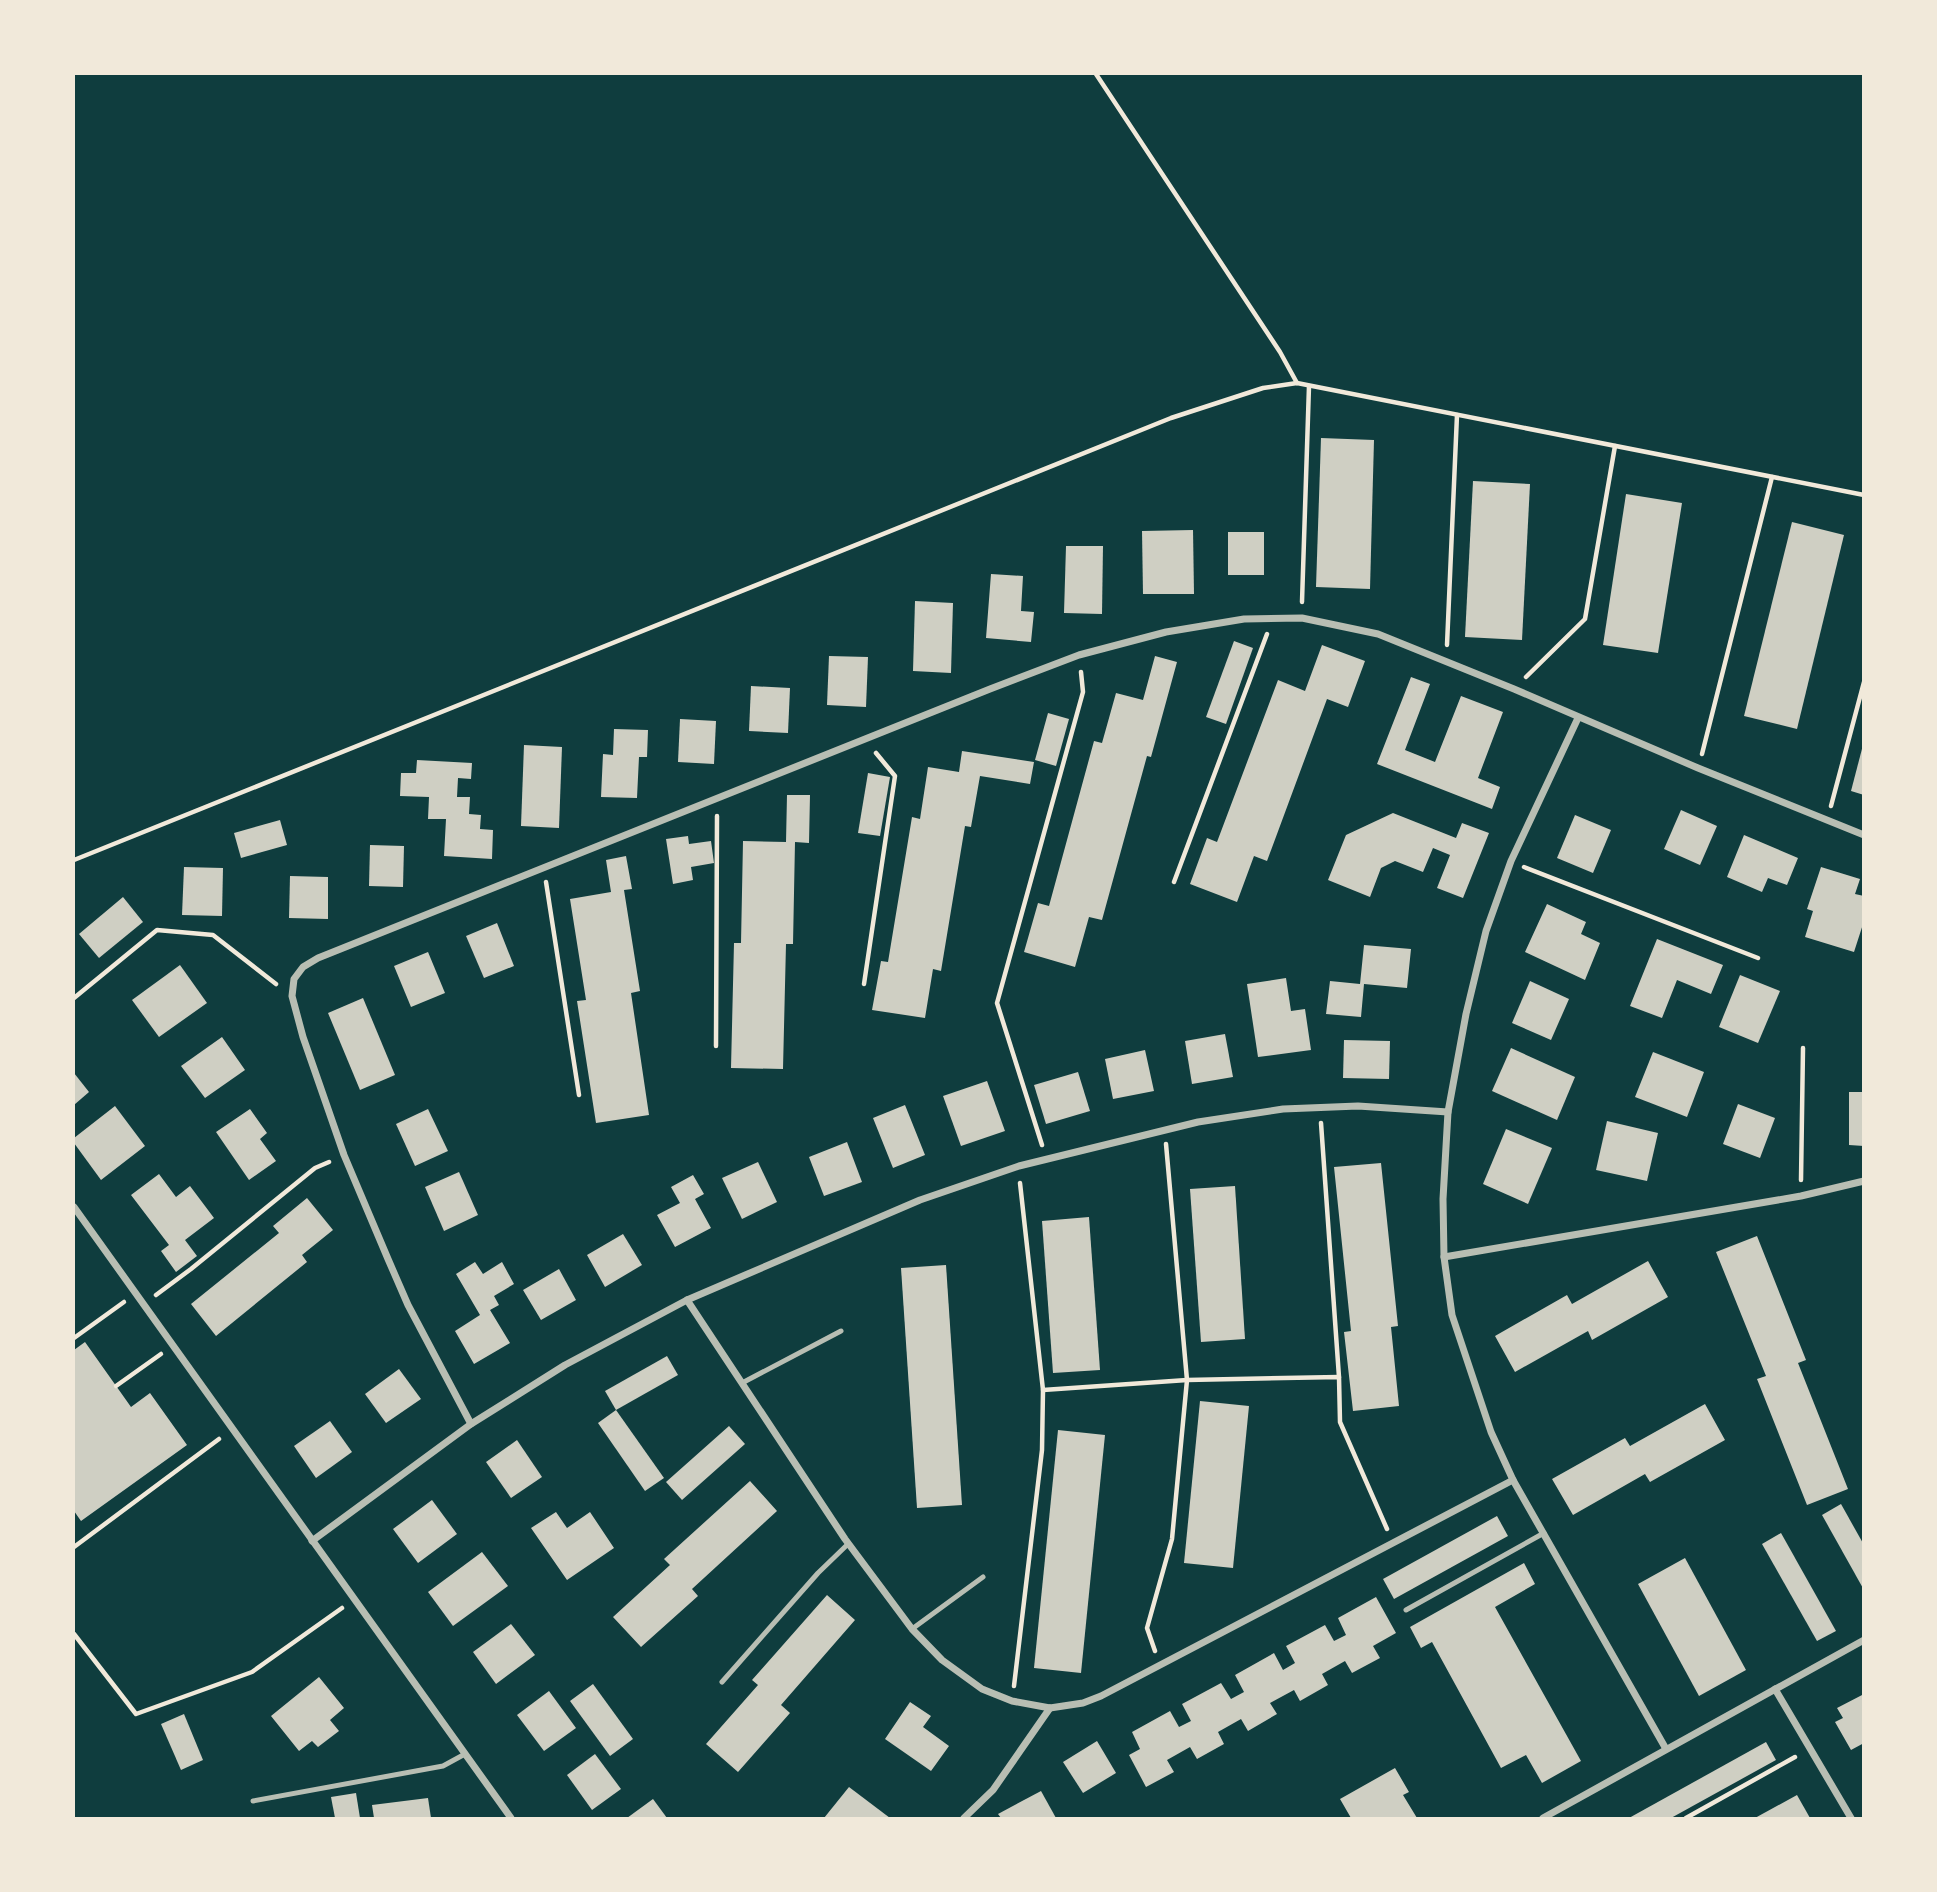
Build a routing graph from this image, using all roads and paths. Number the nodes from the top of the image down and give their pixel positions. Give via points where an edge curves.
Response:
1 (1096, 74) edge
2 (1297, 383) junction
3 (1309, 386) junction
4 (1457, 415) junction
5 (1615, 446) junction
6 (1772, 477) junction
7 (1864, 495) edge
8 (1272, 618) junction
9 (1301, 618) junction
10 (1079, 655) junction
11 (1446, 661) junction
12 (1864, 682) edge
13 (1514, 689) junction
14 (1578, 718) junction
15 (864, 739) junction
16 (1698, 768) junction
17 (717, 798) junction
18 (1827, 820) junction
19 (1864, 835) edge
20 (74, 860) edge
21 (1511, 861) junction
22 (543, 868) junction
23 (1174, 882) dead end
24 (1758, 958) dead end
25 (864, 984) dead end
26 (292, 996) junction
27 (74, 998) edge
28 (716, 1046) dead end
29 (1803, 1048) dead end
30 (579, 1095) dead end
31 (1320, 1108) junction
32 (1448, 1112) junction
33 (1164, 1129) junction
34 (344, 1156) junction
35 (1046, 1160) junction
36 (1019, 1167) junction
37 (1864, 1181) edge
38 (1801, 1196) junction
39 (74, 1206) edge
40 (1444, 1257) junction
41 (136, 1293) junction
42 (687, 1300) junction
43 (144, 1304) junction
44 (841, 1331) dead end
45 (74, 1338) edge
46 (173, 1344) junction
47 (1339, 1377) junction
48 (1187, 1380) junction
49 (742, 1383) junction
50 (116, 1386) dead end
51 (1043, 1390) junction
52 (471, 1424) junction
53 (233, 1428) junction
54 (1513, 1480) junction
55 (1544, 1534) junction
56 (312, 1541) junction
57 (1393, 1542) junction
58 (848, 1544) junction
59 (74, 1547) edge
60 (983, 1577) dead end
61 (354, 1600) junction
62 (1406, 1610) dead end
63 (912, 1629) junction
64 (74, 1633) edge
65 (1864, 1640) edge
66 (80, 1642) junction
67 (74, 1645) edge
68 (1160, 1665) junction
69 (722, 1682) dead end
70 (1775, 1689) junction
71 (1012, 1701) junction
72 (1050, 1708) junction
73 (1666, 1749) junction
74 (1810, 1749) junction
75 (465, 1754) junction
76 (253, 1801) dead end
77 (511, 1818) edge
78 (964, 1818) edge
79 (1543, 1818) edge
80 (1686, 1818) edge
81 (1851, 1818) edge

1 - 2 path
2 - 3 path
2 - 20 path via 1263,388 1171,418
3 - 4 path
3 - 9 path
4 - 5 path
4 - 11 path
5 - 6 path
5 - 13 path via 1585,619
6 - 7 path
6 - 16 path
8 - 9 street
8 - 10 street via 1166,632
8 - 23 path
9 - 11 street via 1378,634
10 - 15 street
10 - 35 path via 1083,692 998,1003
11 - 13 street
12 - 18 path
13 - 14 street
14 - 16 street
14 - 21 street
15 - 17 street
15 - 25 path via 895,776
16 - 18 street
17 - 22 street
17 - 28 path
18 - 19 street
21 - 24 path
21 - 32 street via 1486,931
22 - 26 street via 318,958 294,979
22 - 30 path
26 - 27 path via 213,935 157,930
26 - 34 street
29 - 38 path
31 - 32 street
31 - 33 street via 1283,1109
31 - 47 path
32 - 40 street
33 - 35 street
33 - 48 path
34 - 43 path via 315,1168
34 - 52 street via 408,1304
35 - 36 street
36 - 42 street via 920,1200
36 - 51 path
37 - 38 street
38 - 40 street
39 - 41 street
40 - 54 street via 1452,1315 1491,1432
41 - 43 street
41 - 45 path
42 - 49 street
42 - 52 street via 565,1365
43 - 46 street
44 - 49 lane
46 - 50 path
46 - 53 street
47 - 48 path
47 - 57 path via 1340,1422
48 - 51 path
48 - 68 path via 1172,1539 1147,1629
49 - 58 street
51 - 71 path via 1042,1450
52 - 56 street
53 - 56 street
53 - 59 path
54 - 55 street
54 - 57 street
55 - 62 lane
55 - 73 street
56 - 61 street
57 - 68 street
58 - 63 street
58 - 69 lane
60 - 63 lane
61 - 66 path via 252,1672 136,1714
61 - 75 street
63 - 71 street via 942,1660 982,1689
64 - 66 path
65 - 70 street
66 - 67 path
68 - 72 street via 1101,1696
70 - 73 street
70 - 74 street
71 - 72 street
72 - 78 street via 993,1790
73 - 79 street
74 - 80 path
74 - 81 street
75 - 76 lane via 443,1766
75 - 77 street

